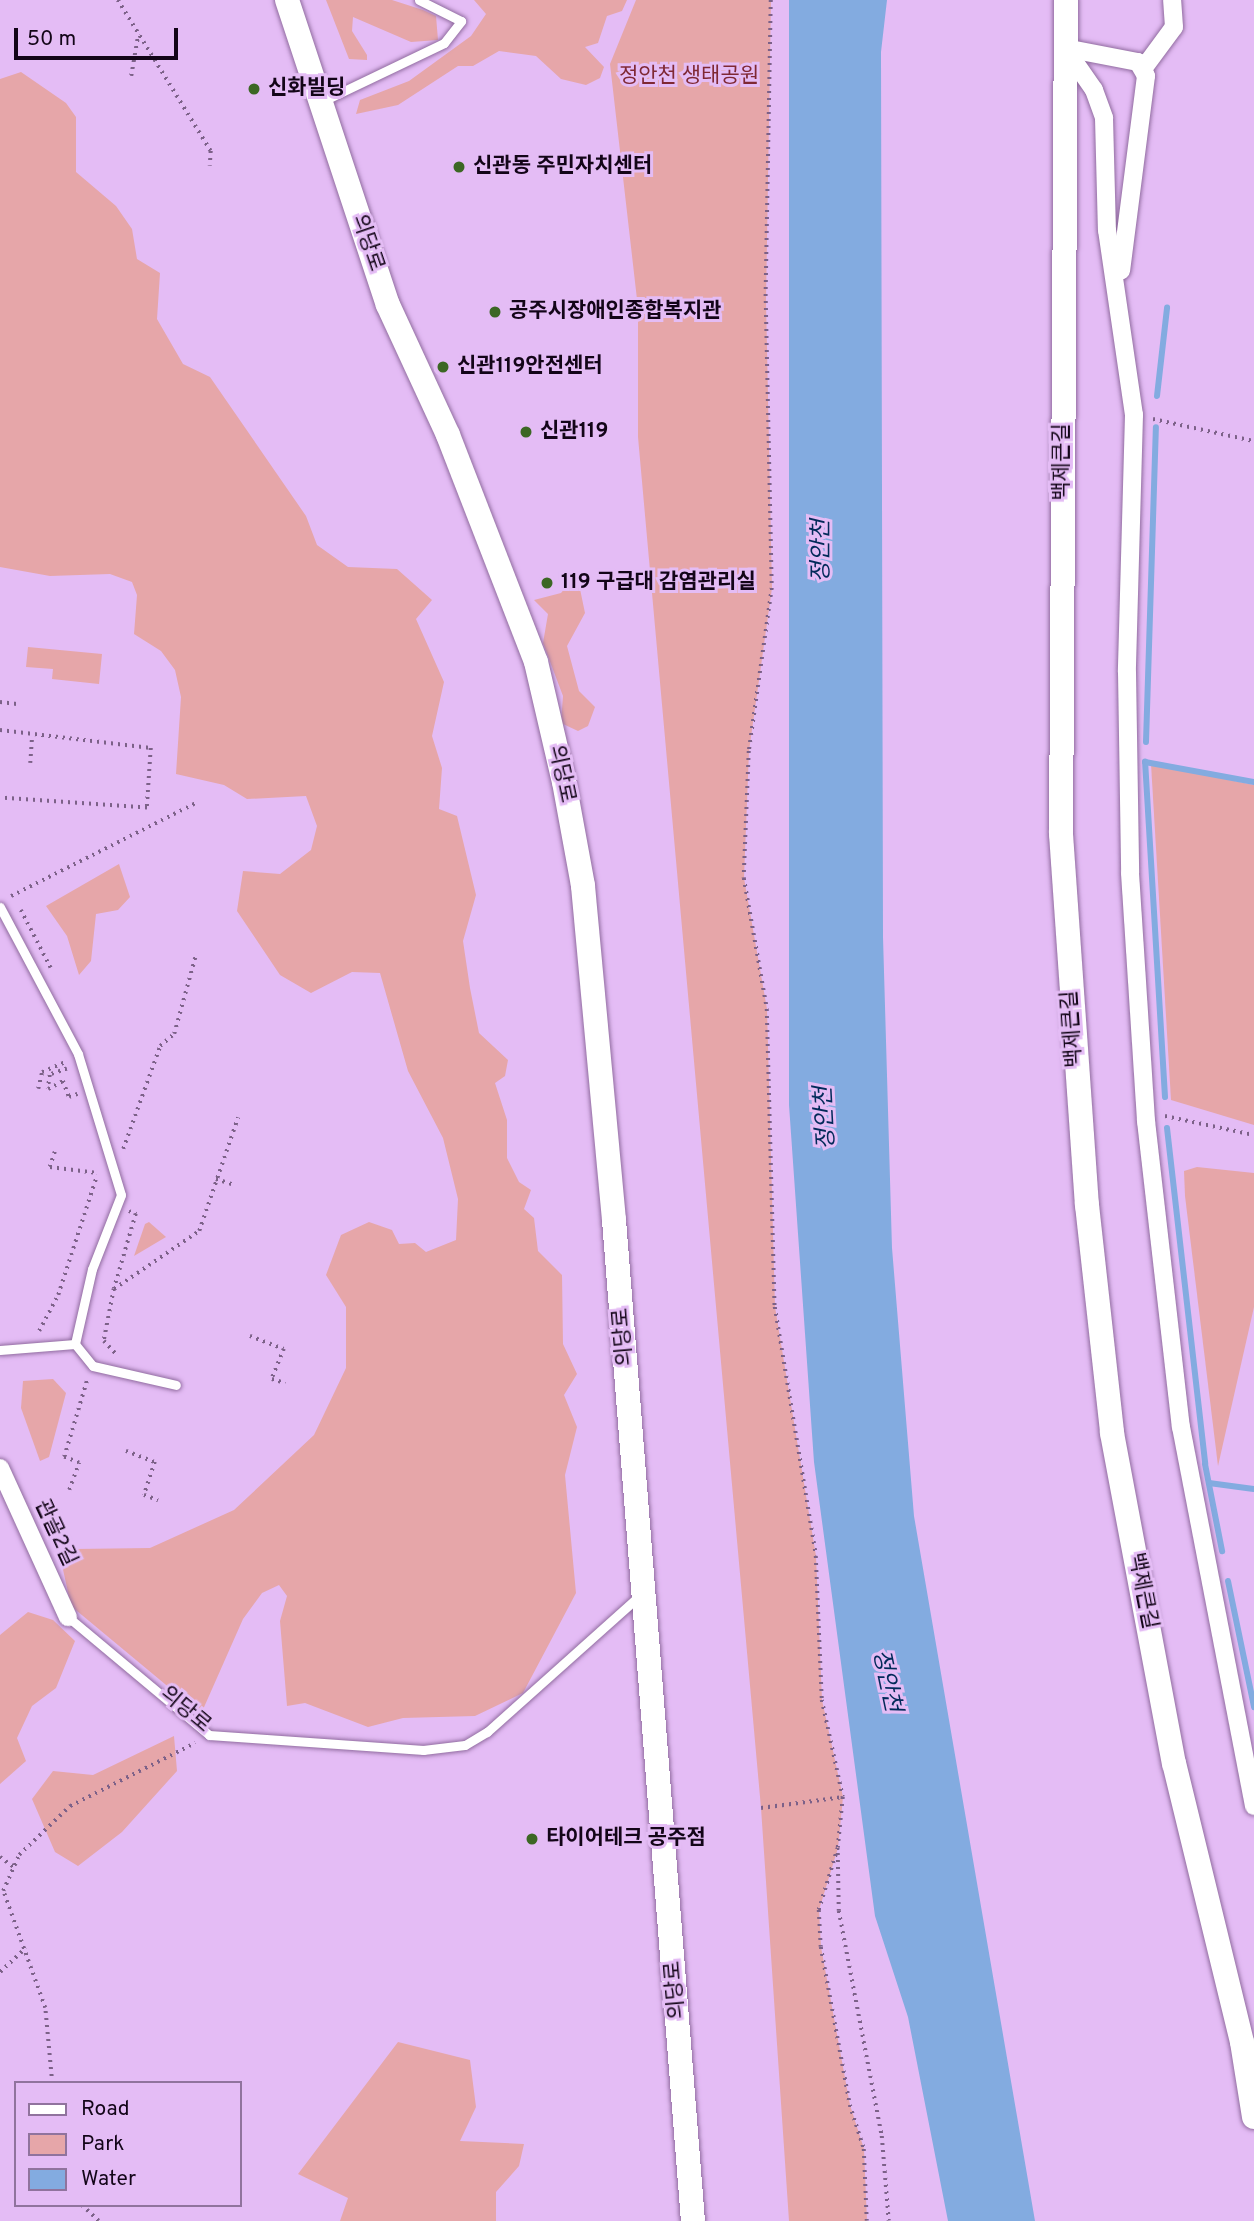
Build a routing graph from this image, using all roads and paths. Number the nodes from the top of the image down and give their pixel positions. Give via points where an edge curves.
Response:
1 (118, 0) edge
2 (288, 0) edge
3 (419, 0) edge
4 (771, 0) edge
5 (1066, 0) edge
6 (1172, 0) edge
7 (138, 33) junction
8 (1065, 48) junction
9 (1143, 69) junction
10 (131, 76) dead end
11 (318, 103) junction
12 (210, 166) dead end
13 (1120, 300) junction
14 (1134, 415) junction
15 (1254, 441) edge
16 (0, 702) edge
17 (17, 704) dead end
18 (0, 730) edge
19 (32, 737) junction
20 (30, 764) dead end
21 (0, 799) edge
22 (198, 802) dead end
23 (0, 905) edge
24 (196, 954) dead end
25 (61, 1053) dead end
26 (65, 1062) junction
27 (38, 1089) dead end
28 (84, 1104) dead end
29 (1146, 1112) junction
30 (239, 1117) dead end
31 (1254, 1135) edge
32 (117, 1143) dead end
33 (55, 1152) dead end
34 (100, 1159) dead end
35 (97, 1175) junction
36 (216, 1179) junction
37 (235, 1185) dead end
38 (117, 1206) junction
39 (114, 1289) junction
40 (24, 1334) dead end
41 (250, 1336) dead end
42 (75, 1344) junction
43 (0, 1350) edge
44 (126, 1362) dead end
45 (79, 1372) dead end
46 (285, 1383) dead end
47 (176, 1385) dead end
48 (126, 1451) dead end
49 (0, 1468) edge
50 (69, 1490) dead end
51 (158, 1500) dead end
52 (644, 1591) junction
53 (68, 1617) joint
54 (209, 1735) junction
55 (844, 1797) junction
56 (1254, 1806) edge
57 (761, 1808) dead end
58 (838, 1848) junction
59 (0, 1857) edge
60 (14, 1867) junction
61 (26, 1948) junction
62 (0, 1972) edge
63 (1242, 2042) junction
64 (1254, 2071) edge
65 (52, 2081) edge
66 (1254, 2117) edge
67 (84, 2207) edge
68 (99, 2221) edge
69 (693, 2221) edge
70 (867, 2221) edge
71 (889, 2221) edge

1 - 7 path
2 - 11 main road, 의당로
3 - 11 lane via 461,21 444,43
4 - 55 path via 766,301 772,588 749,751 744,878 767,1009 775,1307 816,1556 822,1700
5 - 8 main road, 백제큰길
6 - 9 street via 1174,27
7 - 10 path
7 - 12 path via 211,151
8 - 9 street via 1138,62
8 - 13 street via 1094,90 1104,118 1107,230
8 - 63 main road, 백제큰길 via 1061,834 1087,1205 1112,1433 1174,1763
9 - 13 street
11 - 52 main road, 의당로 via 388,305 448,435 536,662 564,782 584,900
13 - 14 street
14 - 15 path
14 - 29 street via 1127,699
16 - 17 path
18 - 19 path
19 - 20 path
19 - 21 path via 151,748 147,808
22 - 23 path
23 - 38 lane via 78,1054 112,1154 121,1195
24 - 32 path via 174,1034 160,1046 125,1149
25 - 26 path
26 - 27 path via 41,1072
26 - 28 path via 68,1069 50,1075 48,1089 63,1080 69,1097 81,1093
29 - 31 path
29 - 56 street via 1181,1427 1221,1663
30 - 36 path
33 - 35 path via 50,1167
34 - 35 path
35 - 40 path via 53,1307 37,1334
36 - 37 path
36 - 39 path via 199,1231
38 - 39 path via 136,1214
38 - 42 lane via 92,1269
39 - 44 path via 104,1341
41 - 46 path via 284,1349 272,1379
42 - 43 lane
42 - 47 lane via 93,1366
45 - 50 path via 88,1377 64,1457 79,1463
48 - 51 path via 155,1462 144,1495
49 - 53 street, 관골2길
52 - 54 lane, 의당로 via 465,1745 423,1750
52 - 69 main road, 의당로
53 - 54 lane, 의당로
54 - 60 path via 70,1806
55 - 57 path
55 - 58 path
58 - 70 path via 818,1910 850,2105 870,2188
58 - 71 path via 839,1911 882,2136
59 - 60 path
60 - 61 path via 3,1891
61 - 62 path
61 - 65 path via 45,2008
63 - 64 main road, 백제큰길
63 - 66 main road, 백제큰길
67 - 68 path

